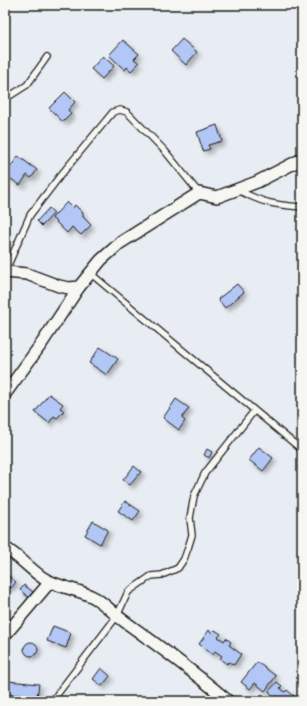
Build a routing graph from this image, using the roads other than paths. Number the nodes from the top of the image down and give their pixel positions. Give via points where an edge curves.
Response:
1 (47, 57) dead end
2 (5, 99) edge
3 (302, 159) edge
4 (237, 190) junction
5 (199, 193) junction
6 (302, 207) edge
7 (5, 272) edge
8 (90, 273) junction
9 (79, 287) junction
10 (5, 394) edge
11 (254, 411) junction
12 (302, 450) edge
13 (5, 548) edge
14 (50, 582) junction
15 (117, 616) junction
16 (5, 635) edge
17 (52, 701) edge
18 (228, 701) edge

1 - 2 lane via 27,85
3 - 4 street
4 - 5 street via 217,197
4 - 6 lane via 272,204
5 - 7 lane via 165,151 127,112 113,112 30,215
5 - 8 street via 120,243
7 - 9 street via 27,274 59,286
8 - 9 street
8 - 11 lane
9 - 10 street
11 - 12 lane
11 - 15 lane via 202,478 194,496 190,518 192,535 184,559 178,568 162,575 151,576 128,592
13 - 14 street
14 - 15 street via 88,594
14 - 16 street
15 - 17 lane
15 - 18 street

